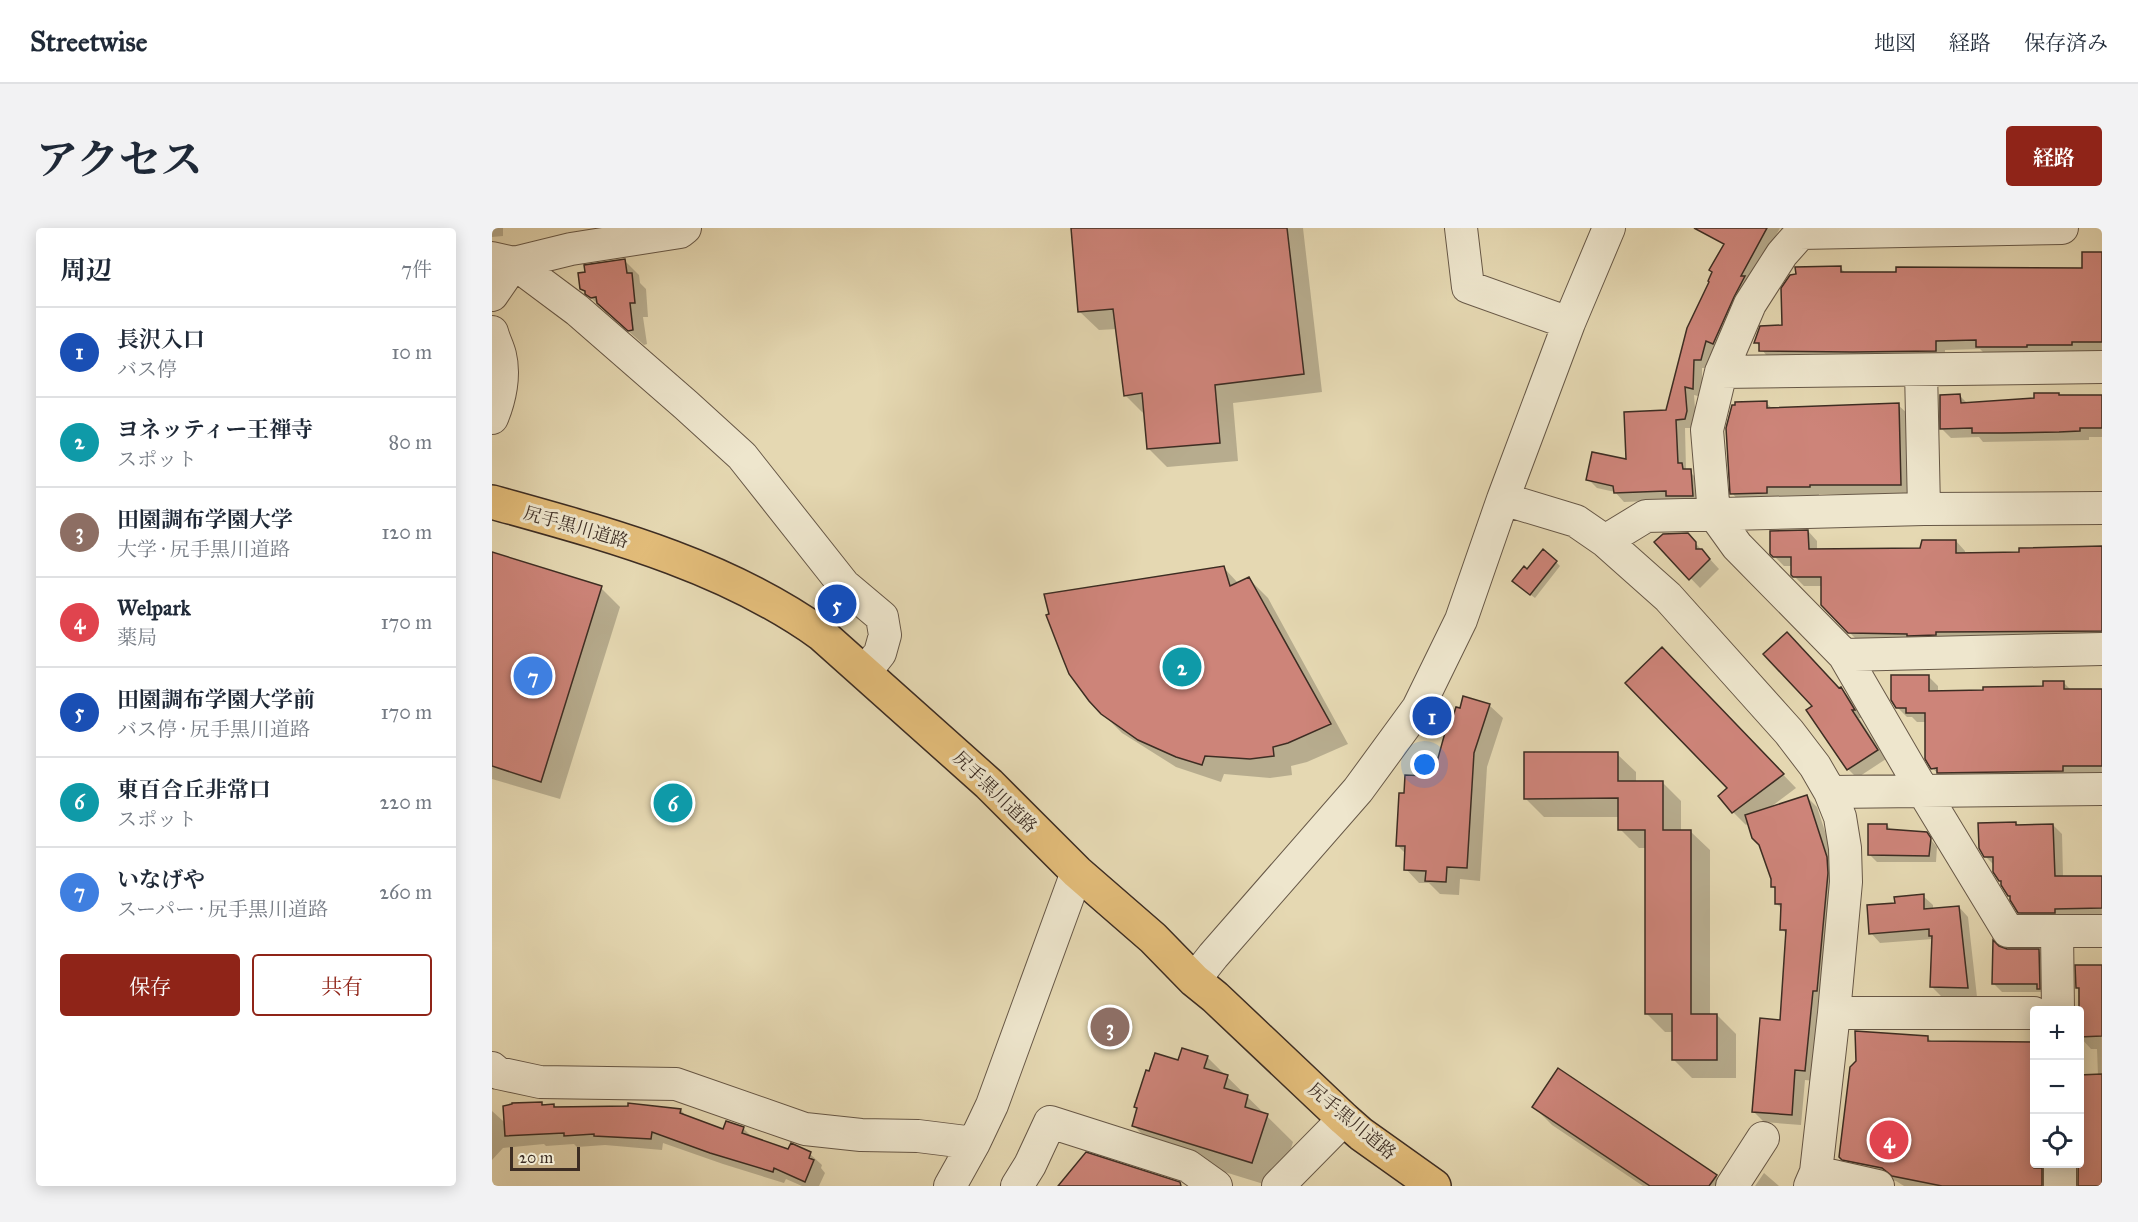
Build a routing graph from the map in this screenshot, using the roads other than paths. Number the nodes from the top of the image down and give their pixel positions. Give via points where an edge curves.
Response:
1 (685, 228) edge
2 (1461, 228) edge
3 (1609, 228) edge
4 (2062, 228) edge
5 (1802, 230) edge
6 (641, 233) edge
7 (503, 260) edge
8 (492, 295) edge
9 (1569, 323) junction
10 (492, 332) edge
11 (2102, 367) edge
12 (1921, 370) junction
13 (1721, 372) junction
14 (492, 418) edge
15 (1503, 499) junction
16 (492, 502) edge
17 (2102, 508) edge
18 (1923, 509) junction
19 (1714, 514) junction
20 (1605, 541) junction
21 (2102, 649) edge
22 (1844, 655) junction
23 (865, 672) junction
24 (2102, 789) edge
25 (1923, 791) junction
26 (1830, 792) junction
27 (1077, 872) junction
28 (2057, 931) junction
29 (2102, 931) edge
30 (1194, 980) junction
31 (2058, 1006) edge
32 (1834, 1013) junction
33 (2030, 1013) edge
34 (492, 1068) edge
35 (1344, 1119) junction
36 (1763, 1138) dead end
37 (974, 1143) junction
38 (2060, 1168) edge
39 (1183, 1176) edge
40 (1813, 1179) edge
41 (950, 1186) edge
42 (1017, 1186) edge
43 (1216, 1186) edge
44 (1278, 1186) edge
45 (1434, 1186) edge
46 (1732, 1186) edge
47 (1878, 1186) edge
48 (2060, 1186) edge

1 - 6 street via 680,232
2 - 9 street via 1468,287
3 - 9 street
4 - 5 street
5 - 13 street via 1750,304
6 - 7 street
7 - 8 street
7 - 23 street via 577,310 742,456 844,585 882,617 885,635 880,653
9 - 15 street
10 - 14 street via 503,371
11 - 12 street
12 - 13 street
12 - 18 street
13 - 19 street via 1707,430
15 - 20 street via 1576,521
15 - 30 street via 1461,620 1418,708 1358,790
16 - 23 main road, 尻手黒川道路 via 670,555 723,578 790,612
17 - 18 street
18 - 19 street
19 - 20 street via 1646,516
19 - 22 street via 1737,546
20 - 26 street via 1668,597 1716,649 1789,732
21 - 22 street
22 - 25 street
23 - 27 main road, 尻手黒川道路 via 989,784
24 - 25 street
25 - 26 street
25 - 28 street via 2008,931
26 - 32 street via 1840,817 1846,882
27 - 30 main road, 尻手黒川道路 via 1153,938
27 - 37 street via 992,1106
28 - 29 street
28 - 31 street
30 - 35 main road, 尻手黒川道路
32 - 33 street
32 - 40 street
34 - 37 street via 498,1073 540,1082 676,1084 805,1129
35 - 44 street
35 - 45 main road, 尻手黒川道路
36 - 46 street
37 - 41 street
38 - 48 street
39 - 42 street via 1050,1122
39 - 43 street
40 - 47 street

